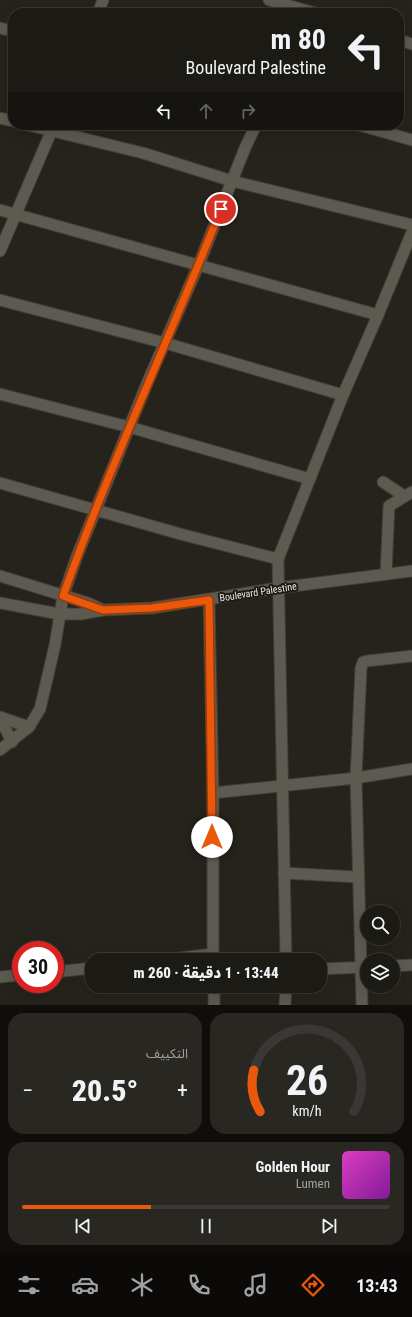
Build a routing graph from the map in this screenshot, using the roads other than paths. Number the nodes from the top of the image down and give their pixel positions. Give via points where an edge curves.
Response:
1 (269, 0) edge
2 (305, 8) edge
3 (52, 130) edge
4 (60, 130) edge
5 (254, 130) edge
6 (377, 130) edge
7 (412, 140) edge
8 (232, 181) junction
9 (0, 210) edge
10 (16, 214) junction
11 (412, 225) edge
12 (412, 232) edge
13 (0, 251) edge
14 (199, 264) junction
15 (0, 300) edge
16 (378, 315) junction
17 (165, 343) junction
18 (0, 394) edge
19 (343, 395) junction
20 (129, 427) junction
21 (310, 479) junction
22 (0, 482) edge
23 (383, 482) dead end
24 (408, 494) edge
25 (96, 511) junction
26 (278, 559) junction
27 (412, 571) edge
28 (386, 574) junction
29 (0, 576) edge
30 (278, 588) junction
31 (63, 596) junction
32 (209, 600) junction
33 (0, 603) edge
34 (103, 610) junction
35 (59, 614) junction
36 (412, 656) edge
37 (0, 718) edge
38 (30, 727) junction
39 (12, 742) junction
40 (0, 750) edge
41 (412, 769) edge
42 (356, 778) junction
43 (284, 787) junction
44 (213, 793) junction
45 (284, 873) junction
46 (357, 877) junction
47 (213, 953) edge
48 (286, 953) edge
49 (363, 953) edge
50 (412, 965) edge
51 (400, 966) edge
52 (360, 968) edge
53 (85, 969) edge
54 (327, 969) edge
55 (64, 971) edge
56 (12, 976) edge
57 (0, 977) edge
58 (214, 993) edge
59 (286, 993) edge
60 (363, 993) edge
61 (214, 1005) edge
62 (285, 1005) edge
63 (362, 1005) edge

1 - 2 street
3 - 10 street
4 - 8 street
5 - 8 street
6 - 7 street
8 - 11 street
8 - 14 street
9 - 10 street
10 - 13 street
10 - 14 street
12 - 16 street
14 - 16 street
14 - 17 street
15 - 17 street
16 - 19 street
17 - 19 street
17 - 20 street
18 - 20 street
19 - 21 street
20 - 21 street
20 - 25 street
21 - 26 street
22 - 25 street
23 - 24 street
24 - 28 street via 389,506
25 - 26 street
25 - 31 street
26 - 30 street
27 - 28 street, Boulevard Palestine
28 - 30 street, Boulevard Palestine
29 - 31 street, Boulevard Palestine
30 - 32 street, Boulevard Palestine
30 - 43 street
31 - 34 street, Boulevard Palestine
31 - 35 street
32 - 34 street, Boulevard Palestine via 152,608
32 - 44 street
33 - 35 street, Boulevard Palestine
34 - 35 street, Boulevard Palestine
35 - 38 street via 46,690 40,709
36 - 42 street via 367,660 361,664
37 - 38 street
37 - 39 street
38 - 39 street
39 - 40 street
41 - 42 street
42 - 43 street
42 - 46 street
43 - 44 street
43 - 45 street
44 - 47 street
45 - 46 street
45 - 48 street
46 - 49 street
50 - 51 street
52 - 54 street
53 - 55 street
56 - 57 street
58 - 61 street
59 - 62 street
60 - 63 street

